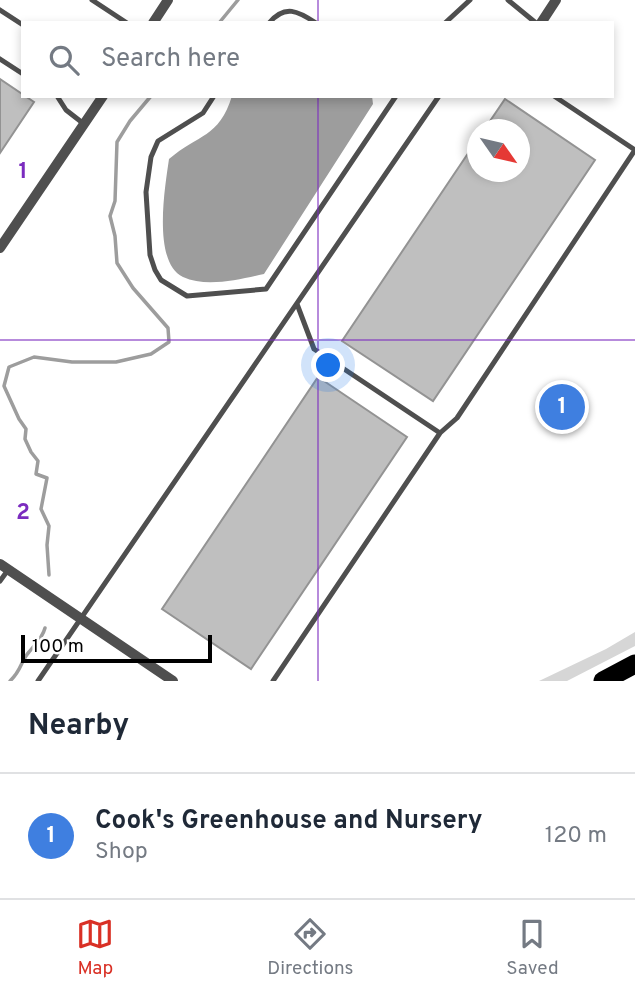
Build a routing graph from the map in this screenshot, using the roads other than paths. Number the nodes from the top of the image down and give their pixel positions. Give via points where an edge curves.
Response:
1 (92, 0) edge
2 (168, 0) edge
3 (471, 0) edge
4 (508, 0) edge
5 (556, 0) edge
6 (0, 10) edge
7 (124, 21) edge
8 (154, 21) edge
9 (271, 21) edge
10 (313, 21) edge
11 (447, 21) edge
12 (536, 21) edge
13 (540, 21) edge
14 (21, 23) edge
15 (0, 59) edge
16 (21, 73) edge
17 (58, 98) edge
18 (102, 98) edge
19 (213, 98) edge
20 (395, 98) edge
21 (438, 98) edge
22 (557, 98) edge
23 (84, 124) junction
24 (0, 248) edge
25 (297, 304) junction
26 (440, 433) junction
27 (4, 567) edge
28 (0, 581) edge
29 (81, 619) junction
30 (635, 664) edge
31 (38, 681) edge
32 (173, 681) edge
33 (273, 681) edge
34 (603, 681) edge

1 - 7 lane
2 - 8 street
3 - 11 lane
4 - 12 lane
5 - 13 street
6 - 14 lane
9 - 10 lane via 288,11
15 - 16 lane
17 - 23 lane
18 - 23 street
19 - 20 lane via 203,113 159,141 151,157 146,192 155,270 161,280 187,296 266,289
21 - 25 lane
22 - 26 lane via 635,150 457,418
23 - 24 street
25 - 26 lane via 314,349
25 - 29 lane
26 - 33 lane
27 - 28 lane
27 - 29 street
29 - 31 lane
29 - 32 street
30 - 34 highway

